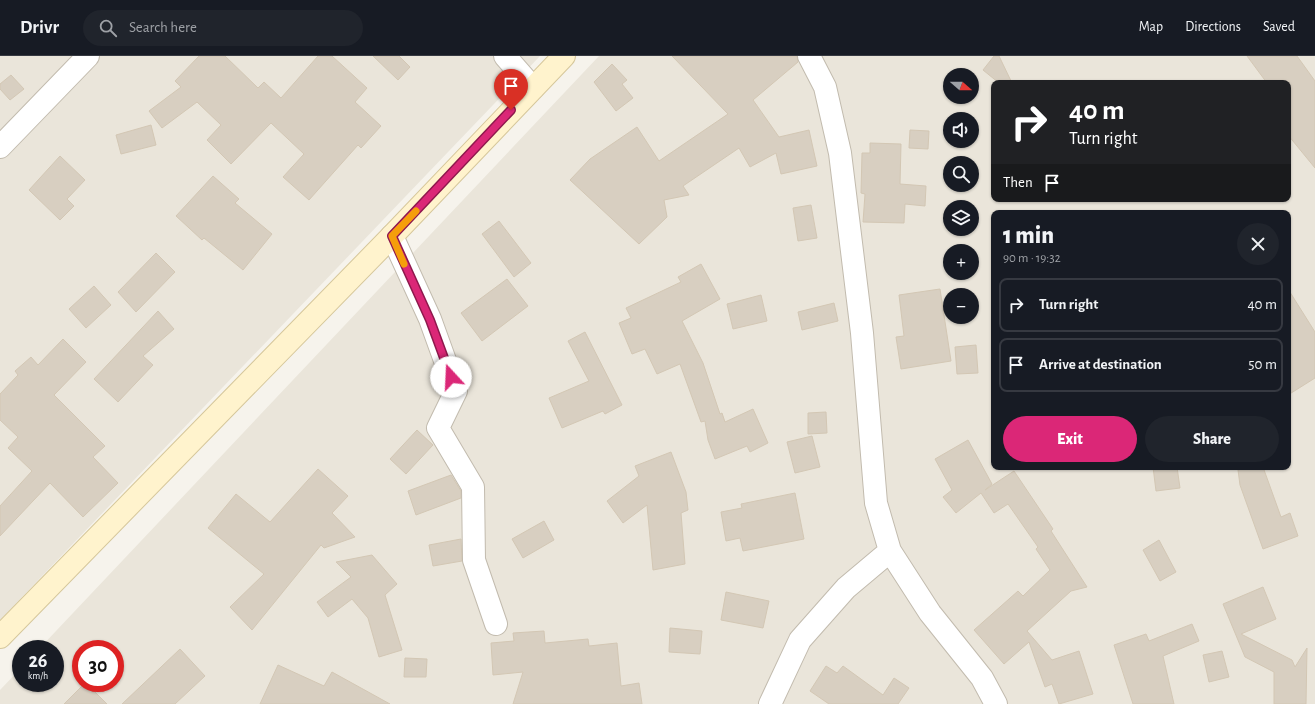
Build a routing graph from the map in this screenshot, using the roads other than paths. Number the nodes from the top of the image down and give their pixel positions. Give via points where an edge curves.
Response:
1 (88, 56) edge
2 (505, 56) edge
3 (564, 56) edge
4 (809, 56) edge
5 (533, 88) junction
6 (0, 147) edge
7 (392, 236) junction
8 (890, 551) junction
9 (496, 624) dead end
10 (0, 637) edge
11 (770, 704) edge
12 (996, 704) edge

1 - 6 street
2 - 5 street
3 - 5 street
4 - 8 street via 825,87 840,153 862,332 876,503
5 - 7 street
7 - 9 street via 430,320 456,391 438,428 473,487 474,560
7 - 10 street
8 - 11 street via 846,588 800,640
8 - 12 street via 930,613 982,678

